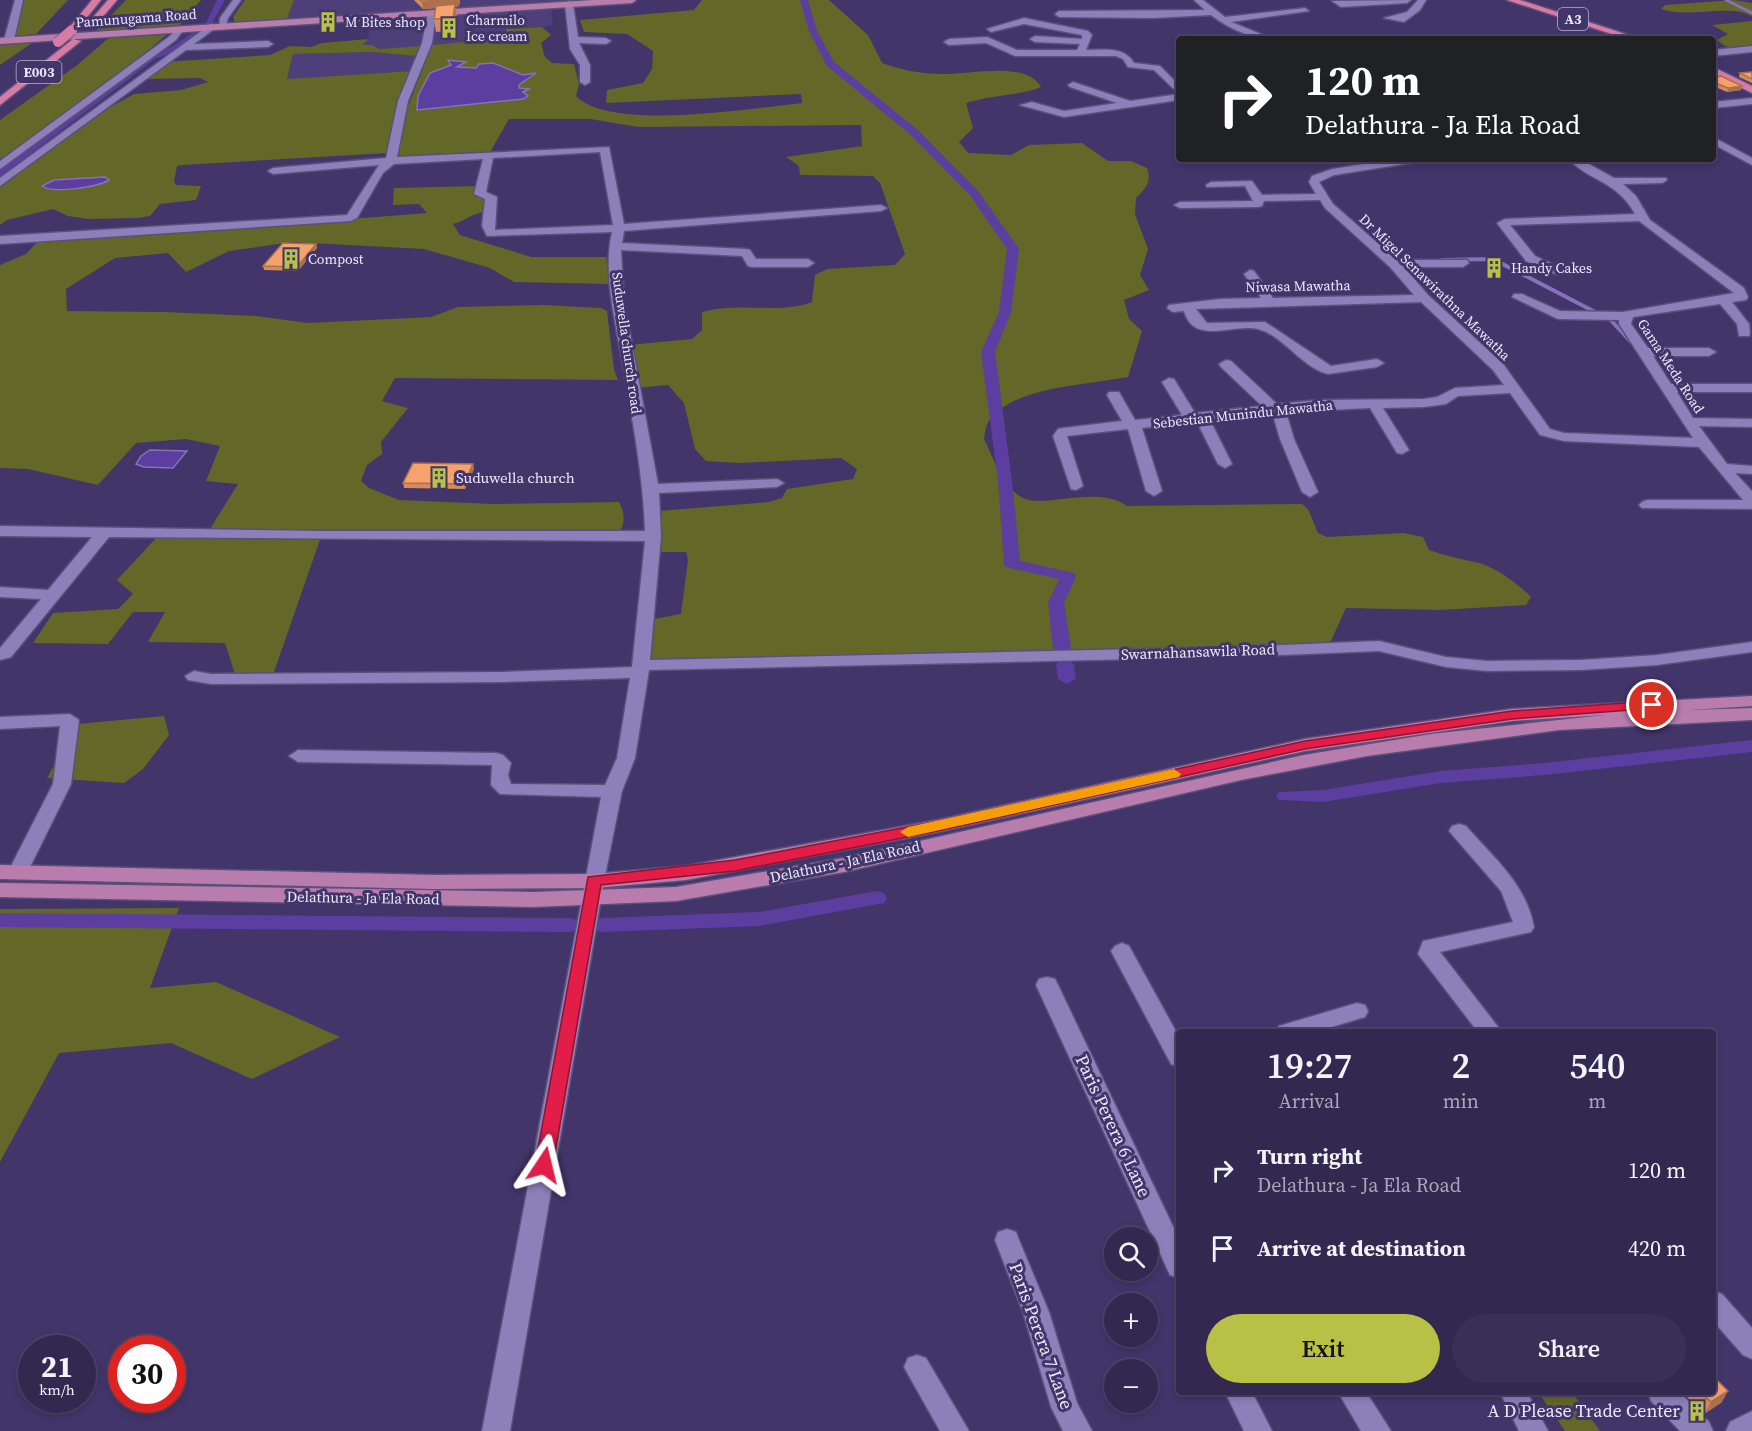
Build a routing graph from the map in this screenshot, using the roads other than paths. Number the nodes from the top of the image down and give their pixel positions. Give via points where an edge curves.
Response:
1 (19, 0) edge
2 (97, 0) edge
3 (113, 0) edge
4 (237, 0) edge
5 (632, 0) edge
6 (1198, 0) edge
7 (1407, 0) edge
8 (1422, 0) edge
9 (1511, 0) edge
10 (1521, 0) edge
11 (1336, 2) dead end
12 (569, 4) junction
13 (1226, 7) dead end
14 (1210, 10) junction
15 (1305, 11) dead end
16 (432, 13) junction
17 (1059, 14) dead end
18 (1409, 14) dead end
19 (1221, 20) junction
20 (222, 26) junction
21 (211, 27) junction
22 (180, 29) junction
23 (991, 30) dead end
24 (1261, 36) edge
25 (1625, 36) edge
26 (1635, 36) edge
27 (1035, 39) dead end
28 (576, 40) junction
29 (4, 41) edge
30 (606, 41) dead end
31 (949, 42) dead end
32 (1085, 42) junction
33 (268, 44) dead end
34 (183, 47) junction
35 (1752, 49) edge
36 (1081, 52) junction
37 (1716, 52) edge
38 (1716, 69) edge
39 (1716, 70) edge
40 (585, 82) dead end
41 (1073, 85) dead end
42 (1752, 85) edge
43 (0, 88) edge
44 (1752, 90) edge
45 (1176, 94) edge
46 (1176, 97) edge
47 (1752, 101) edge
48 (0, 102) edge
49 (1131, 104) junction
50 (1025, 105) dead end
51 (1716, 105) edge
52 (1716, 142) edge
53 (489, 154) junction
54 (391, 161) junction
55 (1399, 162) edge
56 (1578, 162) edge
57 (1752, 162) edge
58 (0, 166) edge
59 (273, 171) dead end
60 (1662, 180) dead end
61 (1612, 181) junction
62 (0, 183) edge
63 (1211, 185) dead end
64 (1322, 197) junction
65 (1259, 198) junction
66 (1180, 205) dead end
67 (881, 208) dead end
68 (1642, 217) junction
69 (619, 228) junction
70 (0, 240) edge
71 (615, 246) junction
72 (808, 263) dead end
73 (1462, 263) dead end
74 (1394, 264) junction
75 (1555, 270) dead end
76 (1250, 274) dead end
77 (1518, 297) dead end
78 (1747, 297) edge
79 (1424, 298) junction
80 (1724, 301) junction
81 (1270, 302) junction
82 (1189, 306) junction
83 (1173, 308) dead end
84 (1625, 316) junction
85 (1744, 333) dead end
86 (1645, 352) junction
87 (1709, 352) dead end
88 (1377, 363) dead end
89 (1226, 364) dead end
90 (1169, 382) dead end
91 (1668, 388) junction
92 (1752, 388) edge
93 (1513, 389) junction
94 (1114, 395) dead end
95 (1375, 405) junction
96 (1278, 411) junction
97 (1197, 419) junction
98 (1689, 422) junction
99 (1752, 423) edge
100 (1132, 425) junction
101 (1703, 443) junction
102 (1402, 450) dead end
103 (1225, 464) dead end
104 (1725, 468) junction
105 (1752, 470) edge
106 (777, 483) dead end
107 (1076, 486) dead end
108 (651, 489) junction
109 (1154, 491) dead end
110 (1310, 492) dead end
111 (1752, 502) edge
112 (1647, 506) dead end
113 (0, 531) edge
114 (104, 532) junction
115 (653, 536) junction
116 (0, 592) edge
117 (51, 595) junction
118 (1752, 647) edge
119 (2, 657) edge
120 (640, 669) junction
121 (194, 676) dead end
122 (1752, 701) edge
123 (1752, 714) edge
124 (0, 723) edge
125 (298, 756) dead end
126 (612, 791) junction
127 (1459, 831) dead end
128 (9, 872) edge
129 (0, 890) edge
130 (592, 890) junction
131 (1122, 951) dead end
132 (1047, 985) dead end
133 (1357, 1011) dead end
134 (1297, 1029) edge
135 (1489, 1029) edge
136 (1176, 1052) edge
137 (1007, 1240) dead end
138 (1176, 1261) edge
139 (1716, 1305) edge
140 (1752, 1347) edge
141 (917, 1367) dead end
142 (1240, 1395) edge
143 (1353, 1395) edge
144 (1516, 1395) edge
145 (1664, 1395) edge
146 (1752, 1424) edge
147 (495, 1431) edge
148 (955, 1431) edge
149 (1078, 1431) edge
150 (1258, 1431) edge
151 (1377, 1431) edge
152 (1534, 1431) edge
153 (1699, 1431) edge
154 (1740, 1431) edge

1 - 29 street
2 - 43 highway, E003, bridge via 72,30
3 - 48 highway, E003 via 59,57
4 - 20 street
5 - 12 main road, Pamunugama Road
6 - 14 street
7 - 11 street
8 - 18 street
9 - 25 highway, A3
10 - 26 highway, A3
12 - 16 main road, Pamunugama Road
12 - 28 street
13 - 14 street
14 - 17 street via 1153,15
14 - 19 street
15 - 19 street
16 - 20 main road, Pamunugama Road
16 - 54 street via 427,43 403,101
19 - 24 street
20 - 21 main road, Pamunugama Road
21 - 22 main road, Pamunugama Road
21 - 34 street
22 - 29 main road, Pamunugama Road
22 - 58 street
23 - 32 street via 1027,21 1085,33
27 - 32 street
28 - 30 street
28 - 40 street via 575,50 585,65
31 - 36 street via 987,40 1015,53
32 - 36 street
33 - 34 street
34 - 62 street
35 - 37 street
36 - 45 street via 1121,54 1131,65 1157,68
38 - 42 highway
39 - 44 highway
41 - 49 street
46 - 49 street
47 - 51 street
49 - 50 street via 1064,114 1053,113 1042,105
52 - 57 street
53 - 54 street, Suduwella church road
53 - 69 street, Suduwella church road via 605,149
53 - 69 street via 480,194 491,196 491,234
54 - 59 street, Suduwella church road
54 - 70 street via 379,171 351,218
55 - 64 street via 1320,175 1314,182
56 - 61 street, Gama Meda Road
60 - 61 street
61 - 68 street, Gama Meda Road via 1635,201
63 - 65 street via 1248,183
64 - 65 street
64 - 74 street, Dr Migel Senawirathna Mawatha
65 - 66 street via 1257,204
67 - 69 street
68 - 75 street via 1503,224 1535,264
68 - 78 street, Gama Meda Road
69 - 71 street, Suduwella church road
71 - 72 street via 746,253 752,263
71 - 108 street, Suduwella church road via 618,301
73 - 74 street
74 - 79 street, Dr Migel Senawirathna Mawatha
76 - 81 street
77 - 84 street via 1558,315
78 - 80 street, Gama Meda Road
79 - 81 street, Niwasa Mawatha
79 - 93 street, Dr Migel Senawirathna Mawatha via 1498,367
80 - 84 street, Gama Meda Road
80 - 85 street via 1743,324
81 - 82 street, Niwasa Mawatha
82 - 83 street, Niwasa Mawatha
82 - 88 street via 1197,323 1204,327 1252,324 1267,328 1328,370
84 - 86 street, Gama Meda Road via 1625,324
86 - 87 street
86 - 91 street, Gama Meda Road
89 - 96 street
90 - 97 street
91 - 92 street
91 - 98 street, Gama Meda Road
93 - 95 street, Sebestian Munindu Mawatha via 1455,392 1441,401
93 - 101 street, Dr Migel Senawirathna Mawatha via 1545,432 1564,438
94 - 100 street
95 - 96 street, Sebestian Munindu Mawatha via 1319,404
95 - 102 street
96 - 97 street, Sebestian Munindu Mawatha
96 - 110 street
97 - 100 street, Sebestian Munindu Mawatha
97 - 103 street
98 - 99 street
98 - 101 street, Gama Meda Road
100 - 107 street, Sebestian Munindu Mawatha via 1061,433
100 - 109 street
101 - 104 street, Gama Meda Road
104 - 105 street
104 - 111 street, Gama Meda Road
106 - 108 street
108 - 115 street, Suduwella church road
111 - 112 street
113 - 114 street
114 - 115 street
114 - 117 street
115 - 120 street, Suduwella church road
116 - 117 street
117 - 119 street
118 - 120 street, Swarnahansawila Road via 1658,660 1581,665 1486,666 1446,662 1380,646
120 - 121 street, Swarnahansawila Road via 365,679
120 - 126 street, Suduwella church road via 626,758
122 - 130 main road, Delathura - Ja Ela Road via 1512,715 1305,745 938,826
123 - 130 main road, Delathura - Ja Ela Road via 1585,721 1380,748 1242,774 818,870 707,890
124 - 128 street via 70,720 62,784
125 - 126 street via 496,759 502,763 500,785 507,790
126 - 130 street, Suduwella church road
127 - 135 street via 1516,895 1523,912 1524,927 1430,946 1429,954
128 - 130 main road, Delathura - Ja Ela Road
129 - 130 main road, Delathura - Ja Ela Road via 192,896
130 - 147 street, Suduwella church road
131 - 136 street
132 - 138 street, Paris Perera 6 Lane
133 - 134 street
137 - 149 street, Paris Perera 7 Lane via 1036,1312 1065,1407
139 - 140 street
141 - 148 street
142 - 150 street
143 - 151 street
144 - 152 street
145 - 153 street
146 - 154 street

